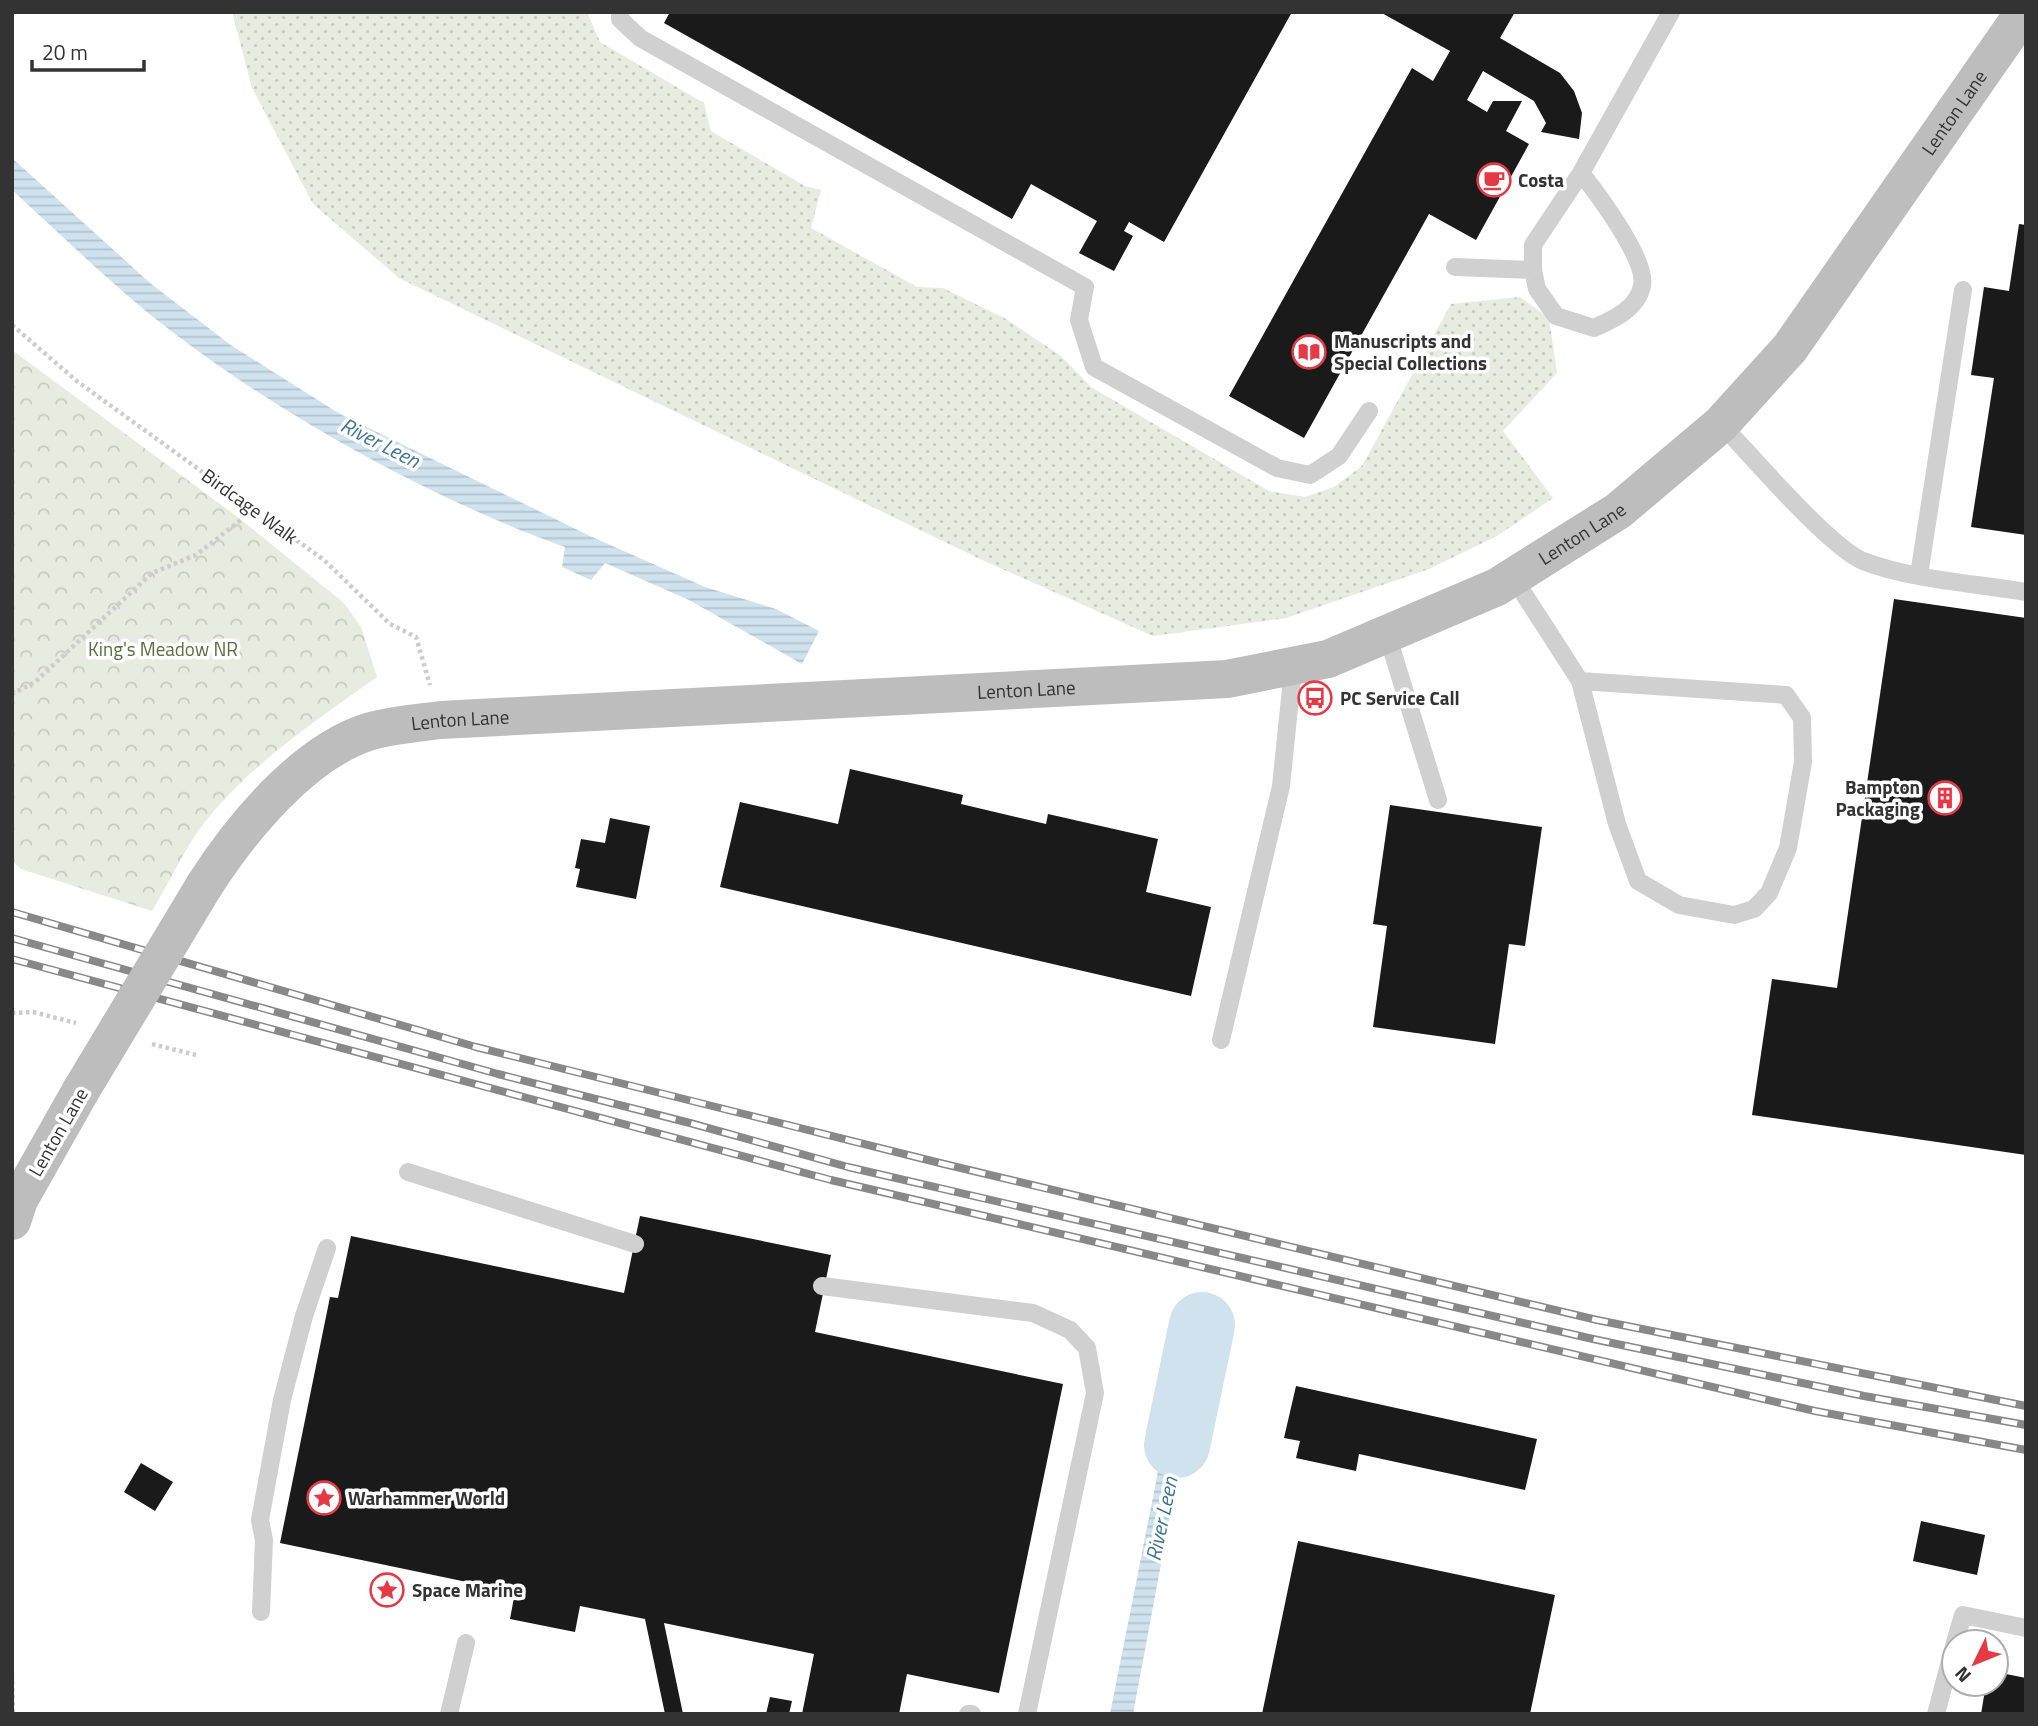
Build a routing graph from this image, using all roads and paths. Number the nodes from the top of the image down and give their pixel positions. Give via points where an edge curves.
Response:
1 (621, 12) edge
2 (1671, 12) edge
3 (2024, 12) edge
4 (1580, 173) junction
5 (1455, 267) dead end
6 (1533, 270) junction
7 (1963, 289) dead end
8 (12, 325) edge
9 (1369, 411) dead end
10 (1721, 424) junction
11 (241, 520) dead end
12 (1919, 575) junction
13 (1513, 577) junction
14 (2026, 592) edge
15 (1387, 634) junction
16 (1293, 668) junction
17 (1580, 681) junction
18 (13, 692) edge
19 (440, 720) junction
20 (1438, 800) dead end
21 (1222, 1040) dead end
22 (408, 1172) dead end
23 (12, 1221) edge
24 (635, 1244) dead end
25 (327, 1248) dead end
26 (822, 1286) dead end
27 (261, 1612) dead end
28 (1959, 1628) edge
29 (2026, 1628) edge
30 (466, 1643) dead end
31 (12, 1674) edge
32 (13, 1714) edge
33 (449, 1714) edge
34 (1027, 1714) edge

1 - 9 lane via 620,19 640,38 1085,286 1079,320 1094,368 1277,468 1310,475 1339,456
2 - 4 lane
3 - 10 street, Lenton Lane via 1790,348
4 - 6 lane via 1533,245
4 - 6 lane via 1599,196 1639,265 1643,285 1633,304 1617,318 1594,328 1556,316 1537,289
5 - 6 lane
7 - 12 lane
8 - 19 path, Birdcage Walk via 78,382 324,560 390,624 416,637
10 - 12 lane via 1831,538 1861,560
10 - 13 street, Lenton Lane via 1618,511
11 - 18 path via 196,555 152,573 35,682
12 - 14 lane
13 - 15 street, Lenton Lane
13 - 17 lane
15 - 16 street, Lenton Lane
15 - 20 lane
16 - 19 street, Lenton Lane via 1227,679
16 - 21 lane via 1282,786
17 - 17 lane via 1786,695 1802,718 1803,762 1788,848 1769,893 1754,909 1734,915 1679,905 1638,881 1617,824
19 - 23 street, Lenton Lane, bridge via 371,731 318,756 227,850 80,1092 30,1179
22 - 24 lane
25 - 27 lane via 282,1400 260,1520 264,1540
26 - 34 lane via 1033,1313 1070,1331 1087,1348 1095,1393
28 - 29 lane via 1962,1615
30 - 33 lane
31 - 32 path

